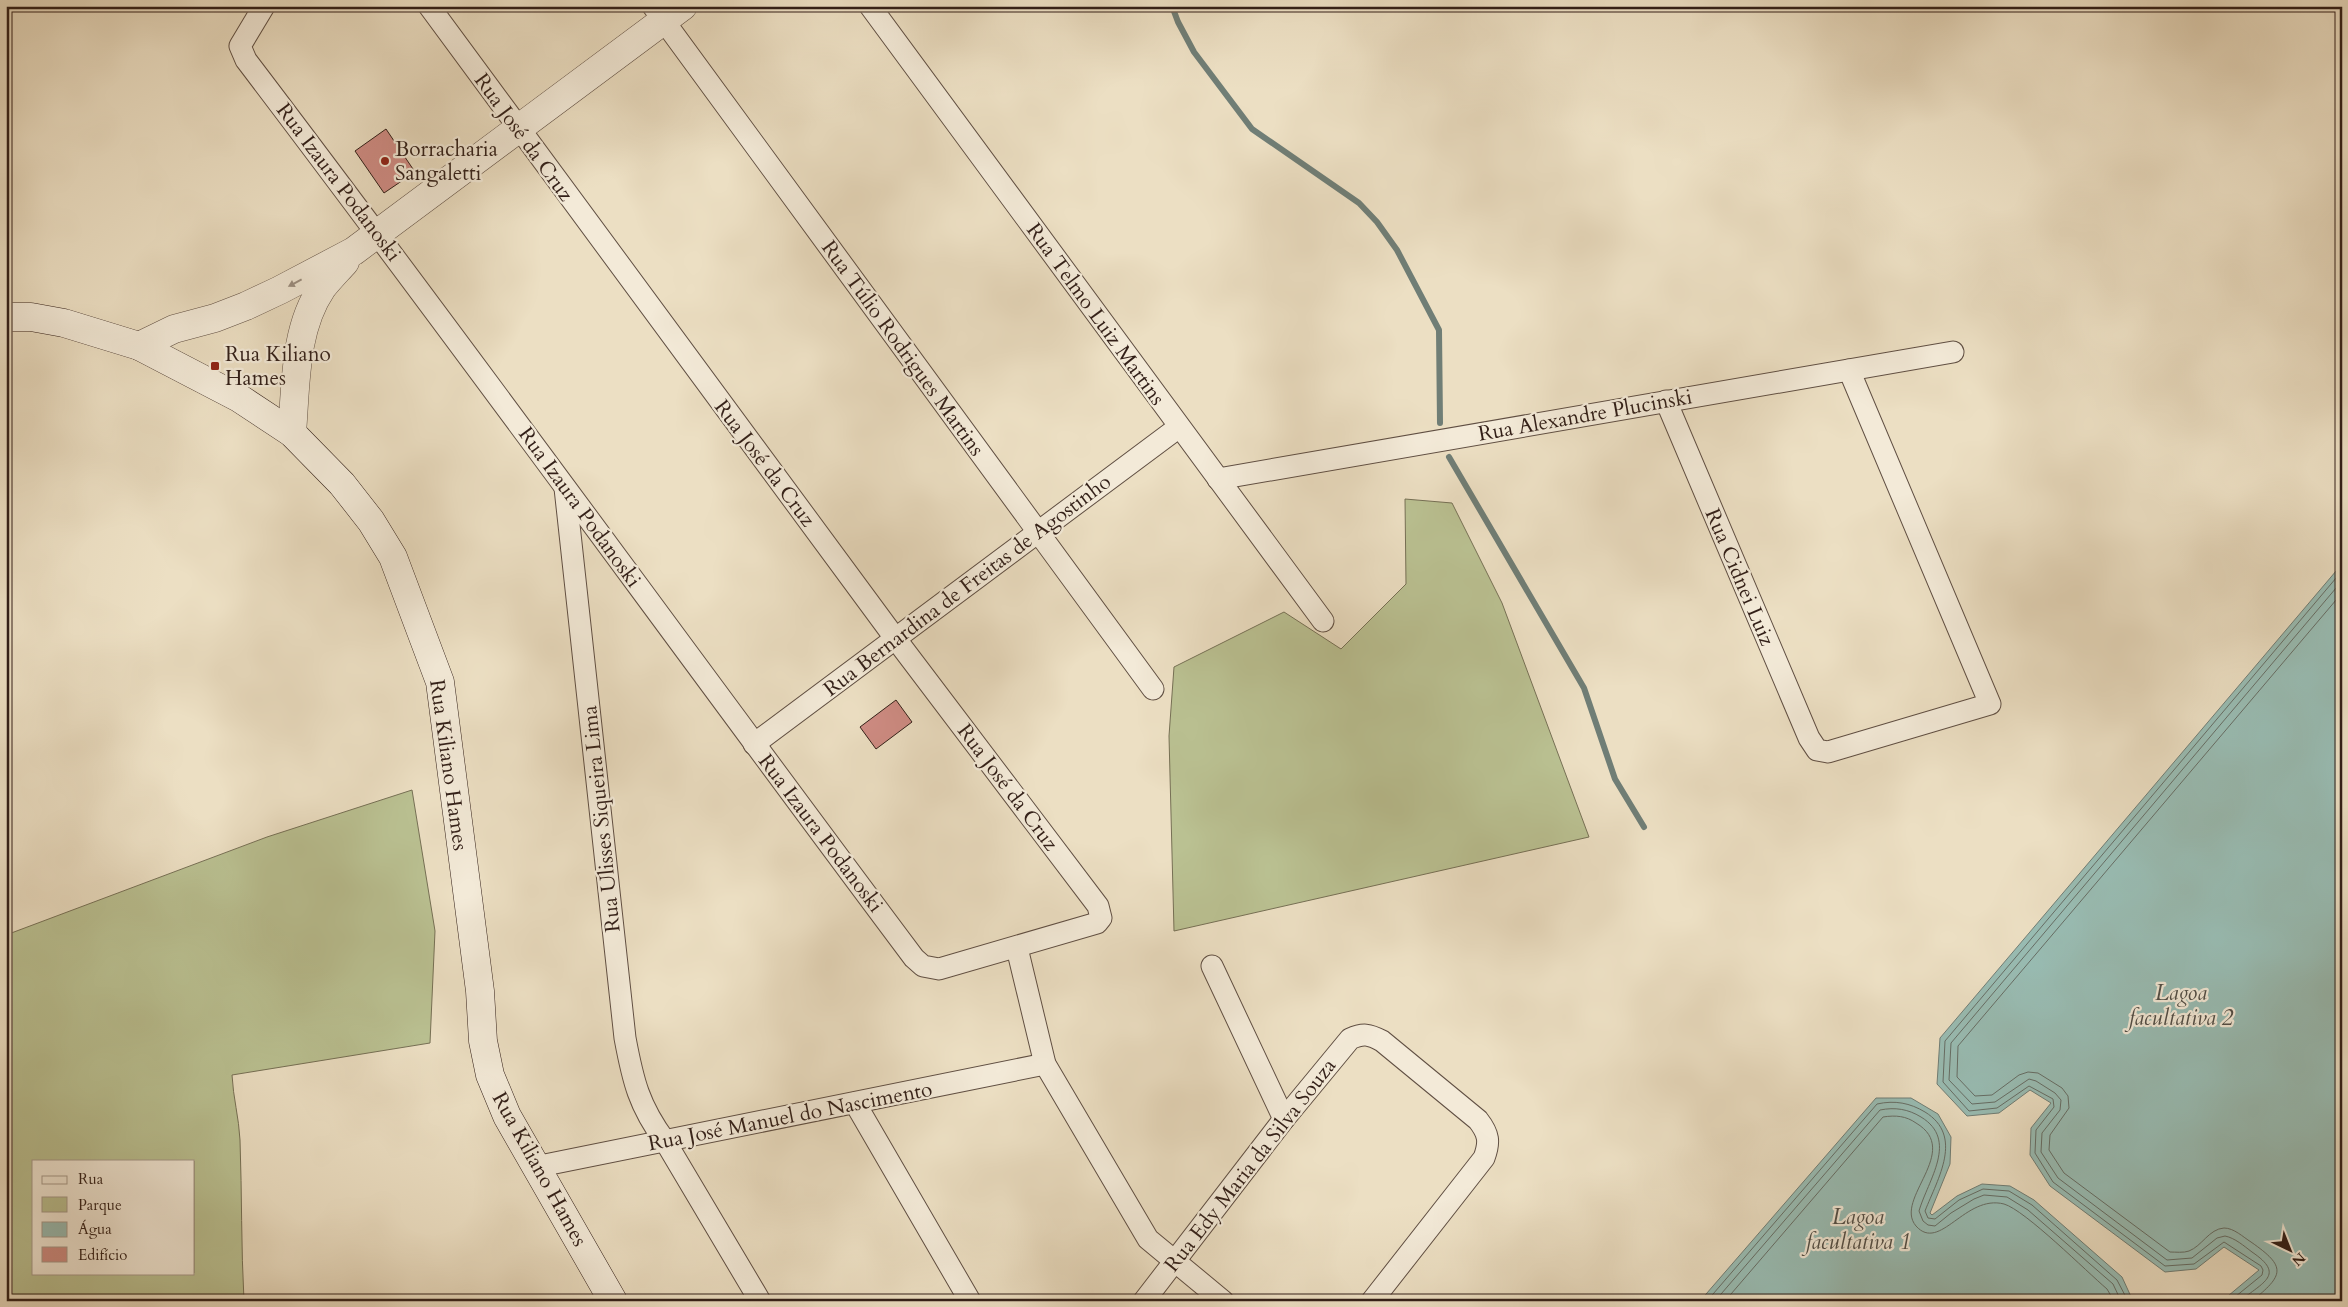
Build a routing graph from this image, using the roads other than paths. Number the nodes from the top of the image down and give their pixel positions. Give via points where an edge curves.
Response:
1 (264, 6) edge
2 (429, 6) edge
3 (870, 6) edge
4 (666, 11) edge
5 (518, 129) junction
6 (378, 233) junction
7 (354, 251) junction
8 (6, 316) edge
9 (139, 346) junction
10 (1953, 352) dead end
11 (1849, 370) junction
12 (1666, 402) junction
13 (1179, 427) junction
14 (292, 433) junction
15 (1218, 479) junction
16 (565, 488) junction
17 (1038, 532) junction
18 (1322, 621) dead end
19 (895, 638) junction
20 (1153, 689) dead end
21 (754, 744) junction
22 (1017, 948) junction
23 (1212, 966) dead end
24 (1045, 1064) junction
25 (854, 1103) junction
26 (1284, 1119) junction
27 (665, 1141) junction
28 (535, 1167) junction
29 (1173, 1262) junction
30 (613, 1301) edge
31 (760, 1301) edge
32 (970, 1301) edge
33 (1144, 1301) edge
34 (1223, 1301) edge
35 (1372, 1301) edge

1 - 6 street, Rua Izaura Podanoski via 240,46 246,60
2 - 5 street, Rua José da Cruz
3 - 13 street, Rua Telmo Luiz Martins
4 - 5 main road
4 - 17 street, Rua Túlio Rodrigues Martins
5 - 6 main road
5 - 19 street, Rua José da Cruz
6 - 7 main road
6 - 16 street, Rua Izaura Podanoski
7 -> 9 main road via 246,306 174,330
7 - 14 main road via 322,288 304,328
8 - 9 main road, Rua Kiliano Hames via 64,323
9 - 14 main road, Rua Kiliano Hames via 240,398
10 - 11 street, Rua Alexandre Plucinski
11 - 12 street, Rua Alexandre Plucinski
11 - 12 street, Rua Cidnei Luiz via 1990,704 1828,752 1817,750 1809,738
12 - 15 street, Rua Alexandre Plucinski
13 - 15 street, Rua Telmo Luiz Martins
13 - 17 street, Rua Bernardina de Freitas de Agostinho
14 - 28 main road, Rua Kiliano Hames via 342,484 371,521 409,596 440,682 490,1075 507,1116
15 - 18 street, Rua Telmo Luiz Martins
16 - 21 street, Rua Izaura Podanoski
16 - 27 street, Rua Ulisses Siqueira Lima via 625,1038 641,1103
17 - 19 street, Rua Bernardina de Freitas de Agostinho
17 - 20 street, Rua Túlio Rodrigues Martins
19 - 21 street, Rua Bernardina de Freitas de Agostinho
19 - 22 street, Rua José da Cruz via 1098,906 1101,918 1097,923
21 - 22 street, Rua Izaura Podanoski via 923,966 940,969
22 - 24 street
23 - 26 street
24 - 25 street, Rua José Manuel do Nascimento
24 - 29 street via 1138,1224 1148,1239
25 - 27 street, Rua José Manuel do Nascimento
25 - 32 street
26 - 29 street, Rua Edy Maria da Silva Souza
26 - 35 street, Rua Edy Maria da Silva Souza via 1350,1039 1359,1034 1370,1034 1478,1120 1486,1130 1489,1144 1484,1158
27 - 28 street, Rua José Manuel do Nascimento
27 - 31 street, Rua Ulisses Siqueira Lima
28 - 30 main road, Rua Kiliano Hames
29 - 33 street, Rua Edy Maria da Silva Souza
29 - 34 street

